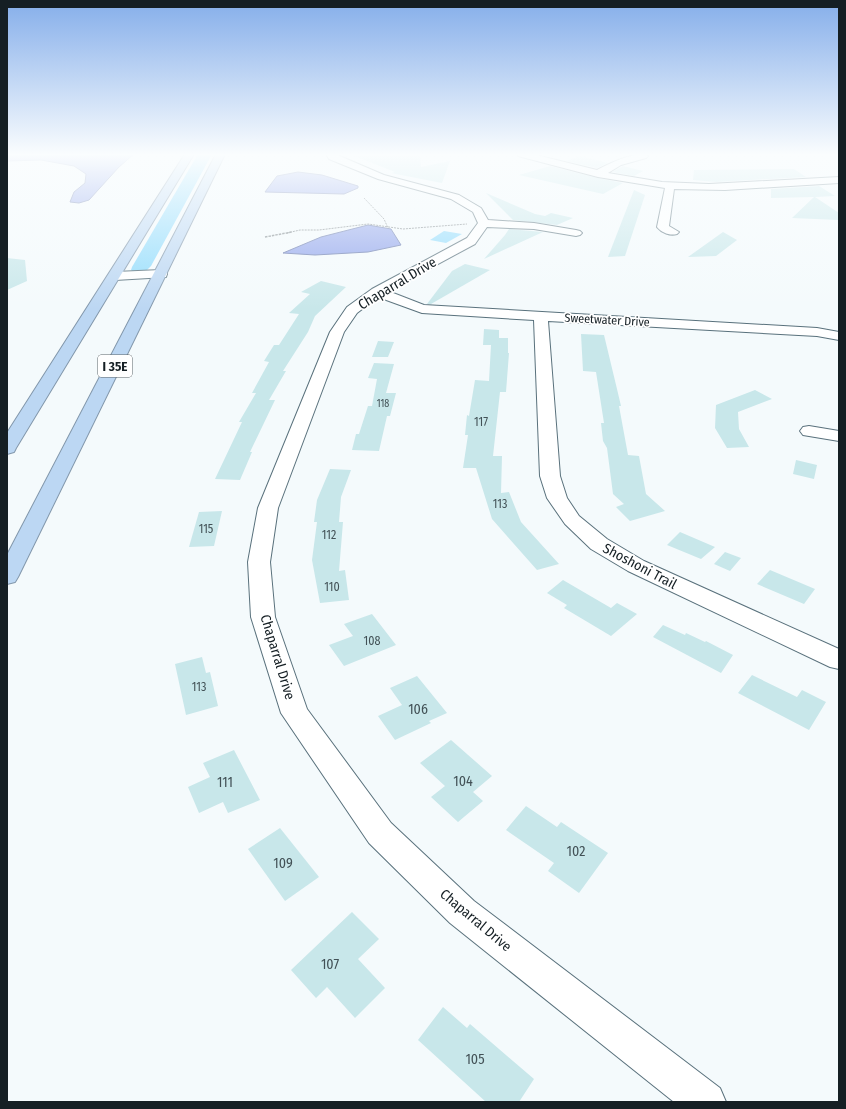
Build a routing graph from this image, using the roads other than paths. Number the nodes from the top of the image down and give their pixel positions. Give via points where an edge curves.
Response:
1 (158, 206) edge
2 (195, 206) edge
3 (470, 206) edge
4 (667, 206) edge
5 (476, 224) junction
6 (673, 232) dead end
7 (576, 233) dead end
8 (161, 274) junction
9 (115, 276) junction
10 (377, 292) junction
11 (541, 316) junction
12 (839, 336) edge
13 (809, 431) dead end
14 (839, 436) edge
15 (7, 448) edge
16 (7, 577) edge
17 (839, 660) edge
18 (706, 1102) edge

1 - 9 highway
2 - 8 highway, I 35E
3 - 5 street via 477,210
4 - 6 street via 663,227
5 - 7 street via 534,226
5 - 10 street, Chaparral Drive via 470,241
8 - 9 street
8 - 16 highway, I 35E
9 - 15 highway
10 - 11 street, Sweetwater Drive via 422,309
10 - 18 street, Chaparral Drive via 352,310 337,332 268,508 260,562 263,617 295,713 380,833 457,906
11 - 12 street, Sweetwater Drive via 817,332
11 - 17 street, Shoshoni Trail via 550,476 557,498 572,520 599,544 636,566
13 - 14 street

